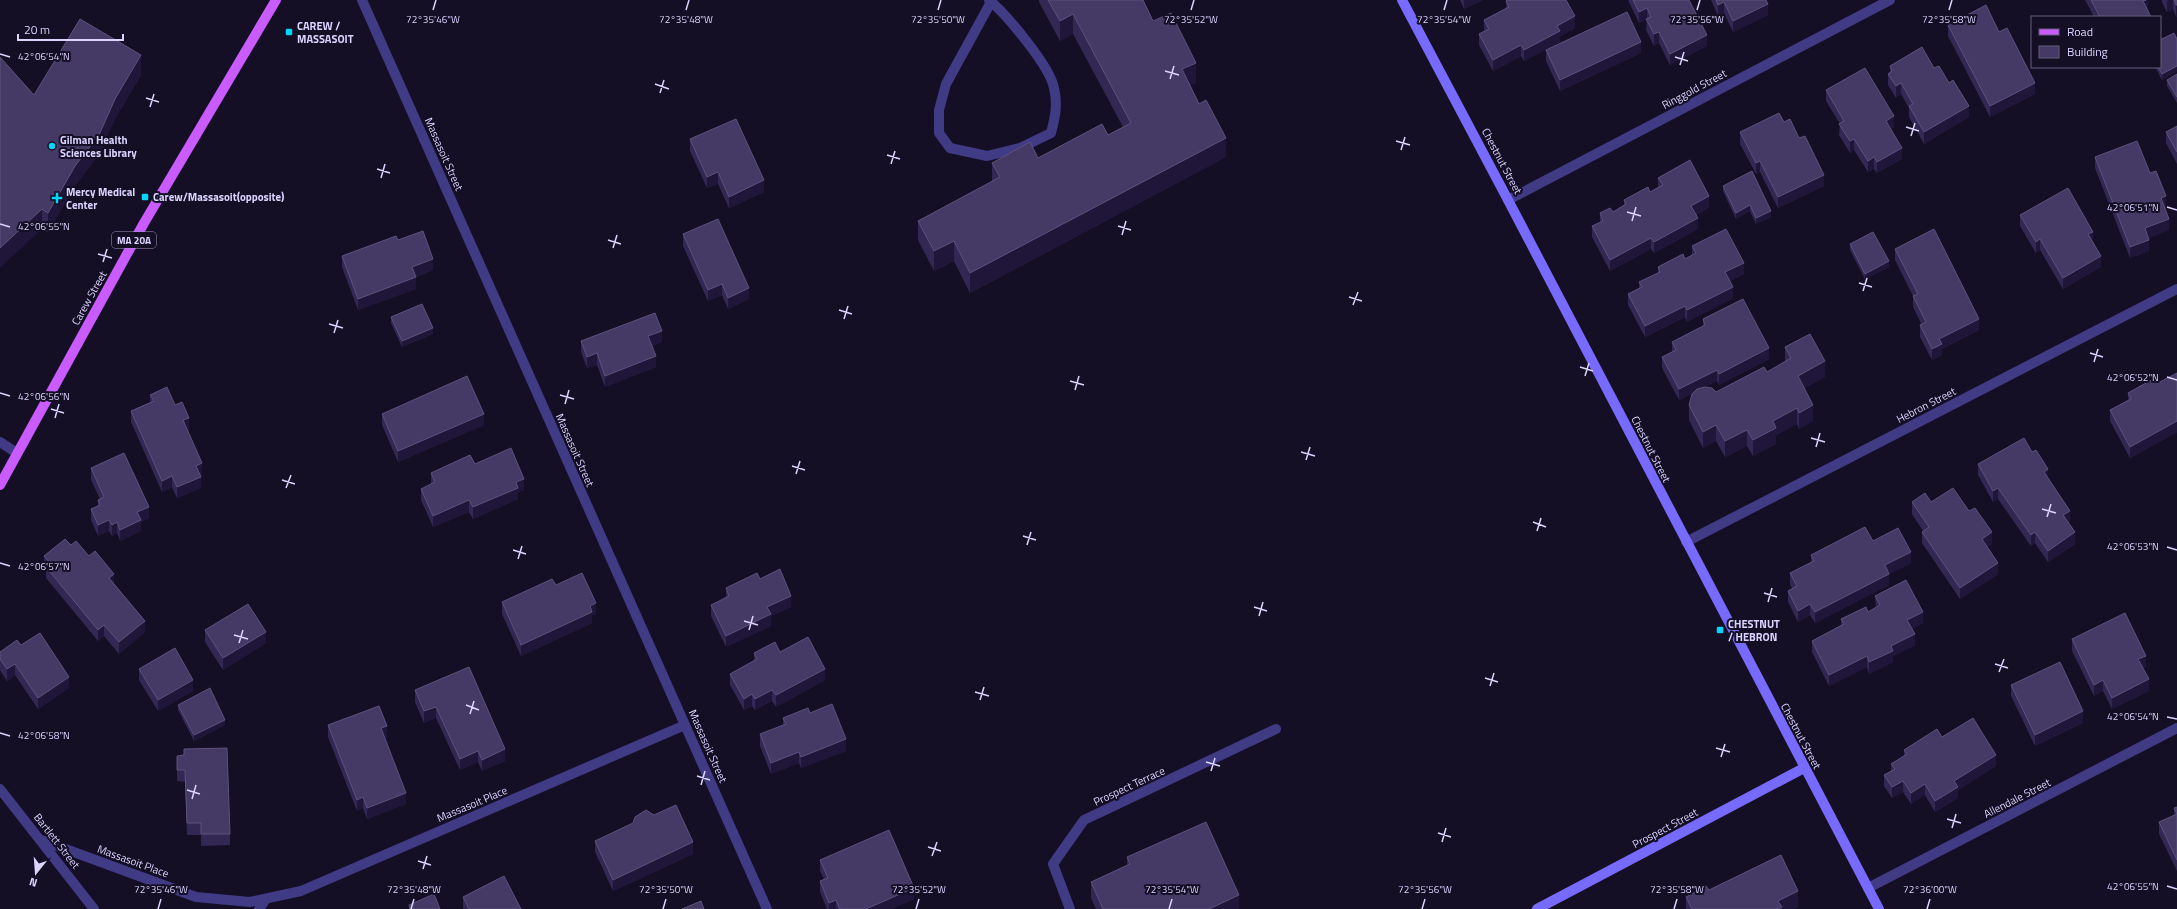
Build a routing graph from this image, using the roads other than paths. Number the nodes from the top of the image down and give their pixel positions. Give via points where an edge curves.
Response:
1 (276, 0) edge
2 (362, 0) edge
3 (1402, 0) edge
4 (1890, 0) edge
5 (991, 1) edge
6 (1508, 200) junction
7 (2177, 289) edge
8 (0, 442) edge
9 (18, 453) junction
10 (0, 485) edge
11 (1686, 542) junction
12 (685, 725) junction
13 (2177, 728) edge
14 (1276, 730) dead end
15 (1804, 768) junction
16 (0, 789) edge
17 (41, 840) junction
18 (1868, 888) junction
19 (266, 899) junction
20 (94, 909) edge
21 (259, 909) edge
22 (767, 909) edge
23 (1070, 909) edge
24 (1537, 909) edge
25 (1879, 909) edge

1 - 9 main road, Carew Street / MA 20A via 144,223
2 - 12 street, Massasoit Street
3 - 6 main road, Chestnut Street
4 - 6 street, Ringgold Street
5 - 5 street via 1035,53 1054,87 1057,114 1051,133 1020,148 987,156 950,148 939,133 939,110 946,84
6 - 11 main road, Chestnut Street
7 - 11 street, Hebron Street
8 - 9 street
9 - 10 main road, Carew Street / MA 20A
11 - 15 main road, Chestnut Street
12 - 19 street, Massasoit Place via 301,891
12 - 22 street, Massasoit Street
13 - 18 street, Allendale Street
14 - 23 street, Prospect Terrace via 1084,820 1053,864
15 - 18 main road, Chestnut Street
15 - 24 main road, Prospect Street
16 - 17 street, Bartlett Street
17 - 19 street, Massasoit Place via 196,897 250,902
17 - 20 street, Bartlett Street
18 - 25 main road, Chestnut Street
19 - 21 street

